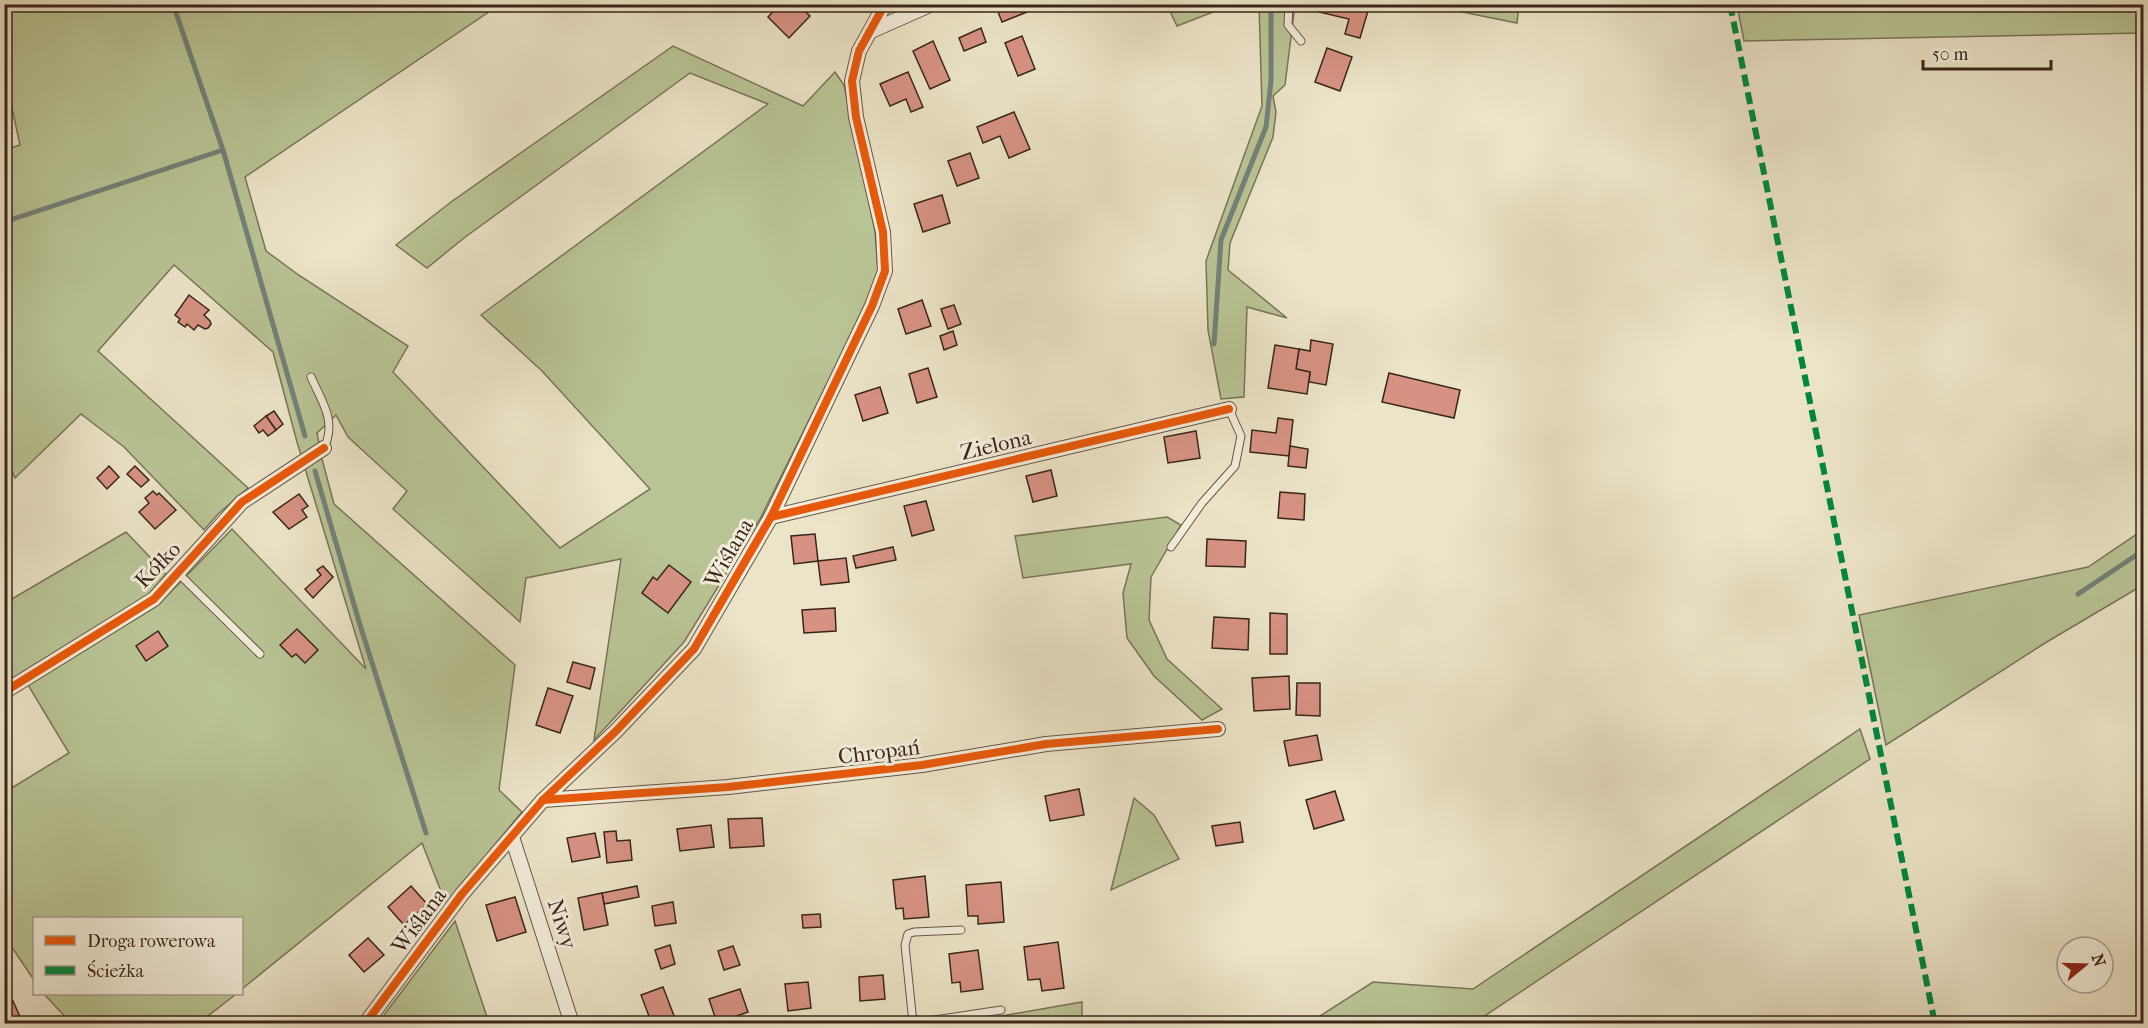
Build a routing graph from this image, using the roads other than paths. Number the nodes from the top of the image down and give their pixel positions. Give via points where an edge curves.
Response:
1 (885, 4) edge
2 (932, 4) edge
3 (1289, 4) edge
4 (871, 31) junction
5 (1301, 41) dead end
6 (311, 377) dead end
7 (1228, 409) joint
8 (324, 448) joint
9 (771, 517) junction
10 (1171, 547) dead end
11 (178, 573) junction
12 (260, 654) dead end
13 (4, 692) edge
14 (1218, 729) dead end
15 (543, 800) junction
16 (512, 837) junction
17 (962, 930) dead end
18 (1001, 1010) dead end
19 (365, 1023) edge
20 (572, 1023) edge
21 (910, 1023) edge

1 - 4 street, Wiślana
2 - 4 street
3 - 5 lane via 1288,25
4 - 9 street, Wiślana via 859,51 852,81 855,117 883,232 885,271
6 - 8 lane, Kółko via 328,413 330,436
7 - 9 street, Zielona
7 - 10 lane via 1241,436 1235,466
8 - 11 street, Kółko via 242,502
9 - 15 street, Wiślana via 694,649
11 - 12 lane
11 - 13 street, Kółko via 154,599
14 - 15 street, Chropań via 1046,744 922,765 728,787
15 - 16 street, Wiślana
16 - 19 street, Wiślana via 462,894
16 - 20 street, Niwy
17 - 21 lane via 908,934 904,945
18 - 21 lane

